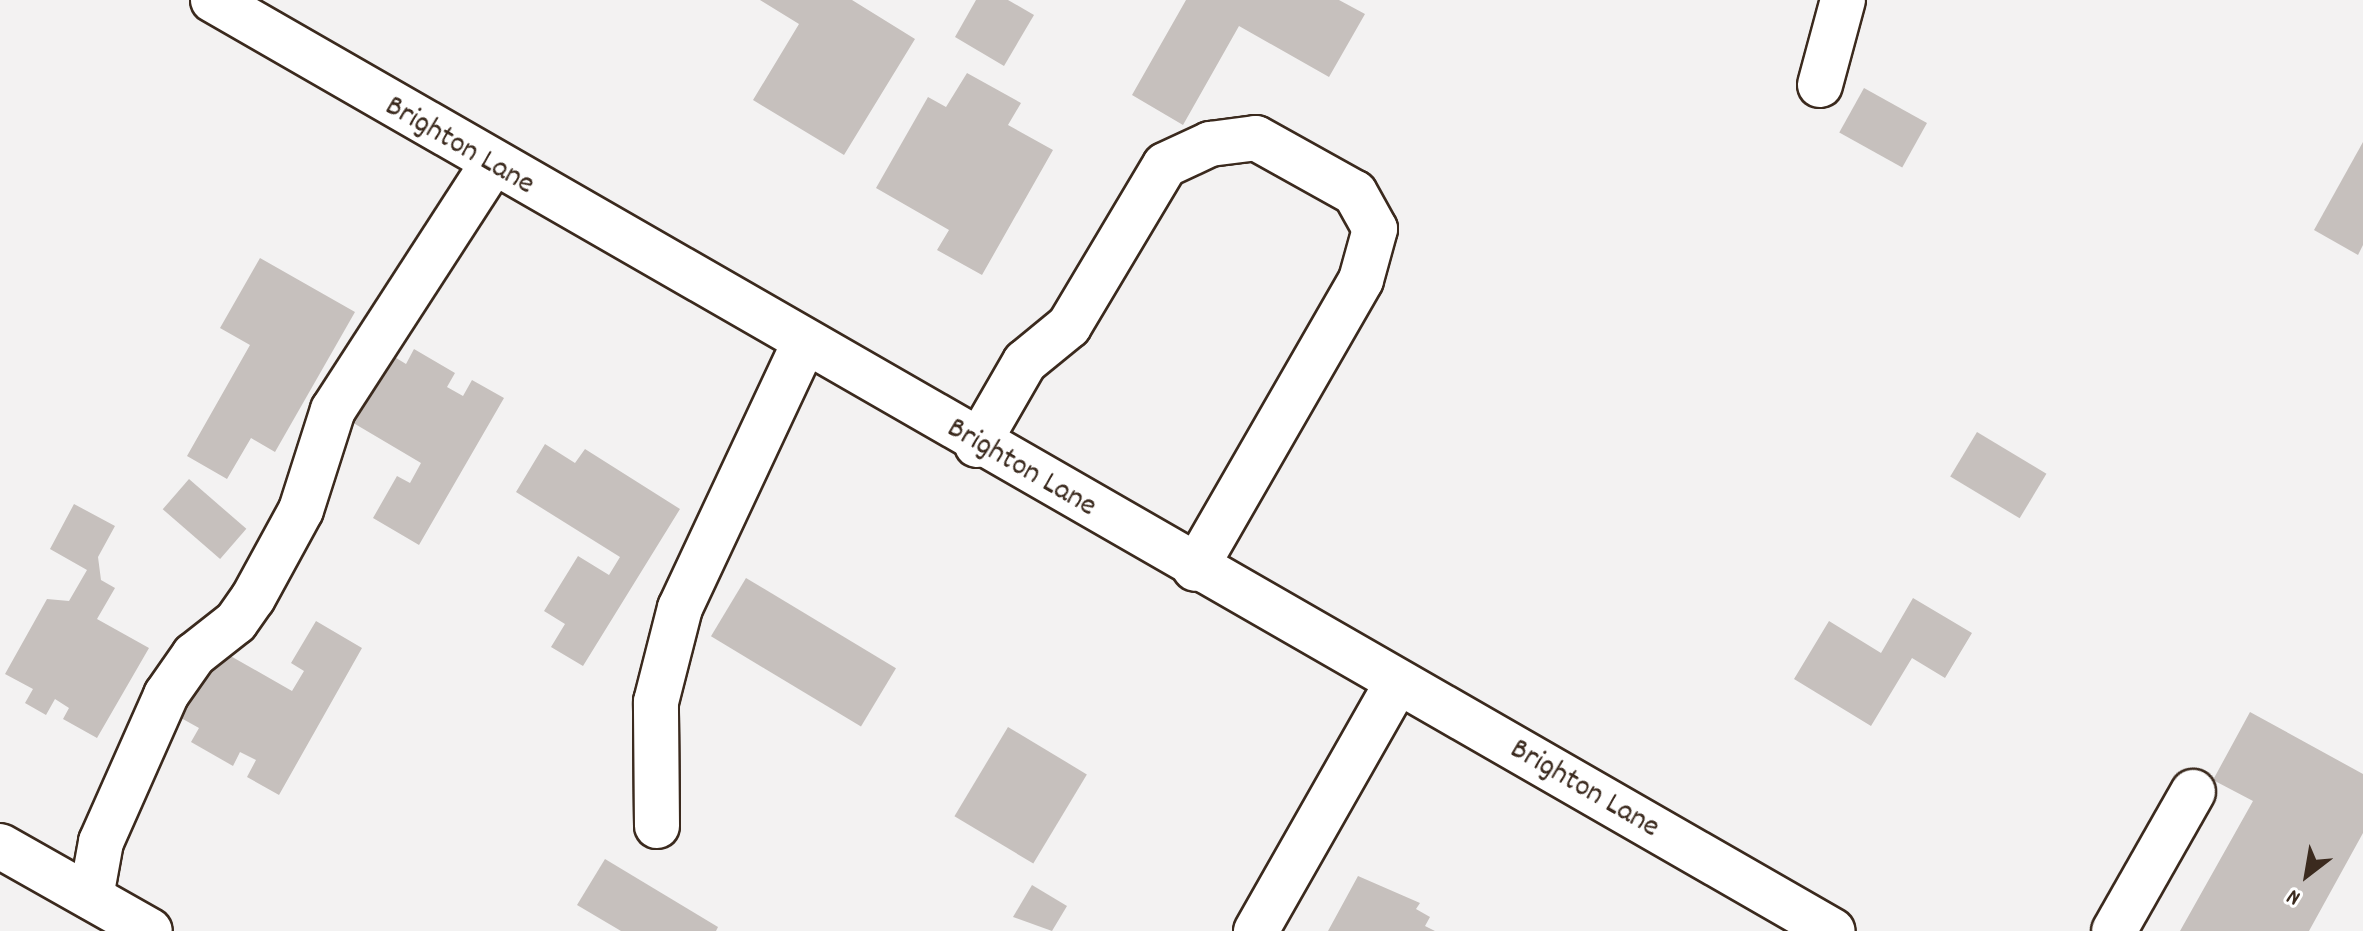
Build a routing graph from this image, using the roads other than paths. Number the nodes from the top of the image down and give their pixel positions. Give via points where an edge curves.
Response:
1 (213, 0) edge
2 (1843, 0) edge
3 (1820, 85) dead end
4 (491, 166) junction
5 (803, 345) junction
6 (977, 445) junction
7 (1195, 569) junction
8 (1397, 683) junction
9 (2193, 792) dead end
10 (657, 826) dead end
11 (0, 846) edge
12 (91, 897) junction
13 (150, 931) edge
14 (1256, 931) edge
15 (1833, 931) edge
16 (2114, 931) edge

1 - 4 street, Brighton Lane
2 - 3 street
4 - 5 street, Brighton Lane
4 - 12 street via 333,410 301,510 253,598 236,622 194,655 166,695 101,842
5 - 6 street, Brighton Lane
5 - 10 street via 680,608 656,702
6 - 7 street, Brighton Lane
6 - 7 street via 1025,362 1069,326 1165,165 1210,144 1256,138 1355,193 1375,229 1361,280
7 - 8 street, Brighton Lane
8 - 14 street
8 - 15 street, Brighton Lane
9 - 16 street
11 - 12 street
12 - 13 street

